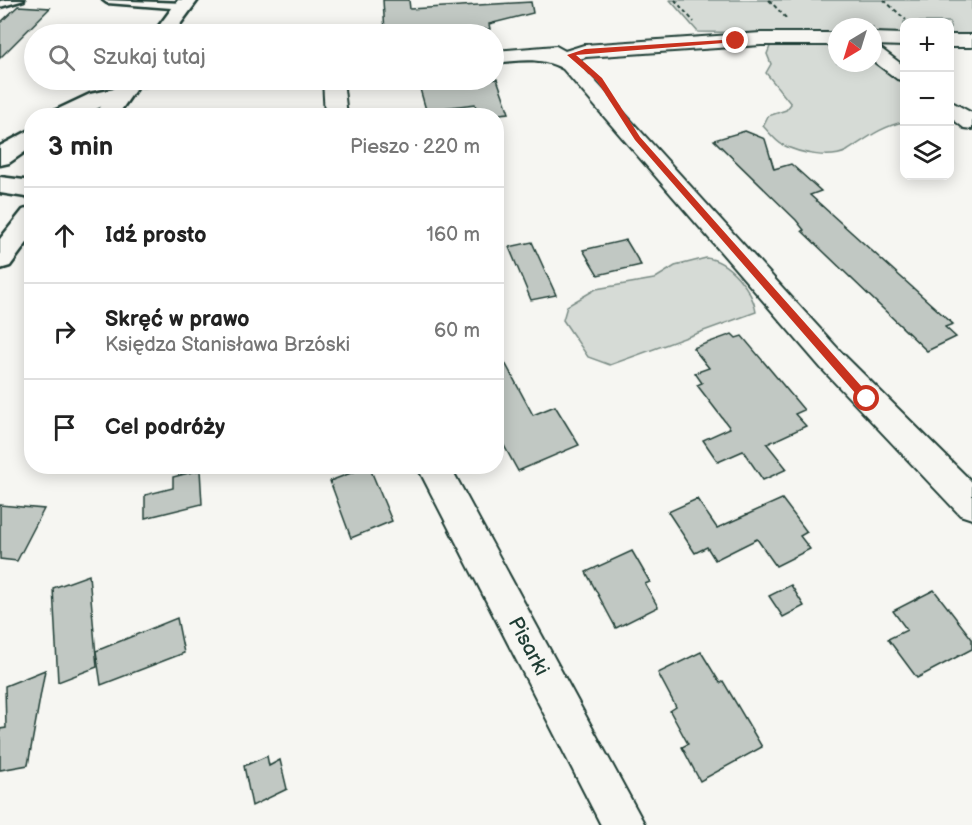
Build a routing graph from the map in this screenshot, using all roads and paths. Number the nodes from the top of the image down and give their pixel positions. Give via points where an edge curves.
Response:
1 (20, 0) edge
2 (107, 0) edge
3 (769, 0) edge
4 (884, 0) edge
5 (186, 3) edge
6 (0, 4) edge
7 (904, 18) edge
8 (788, 21) dead end
9 (170, 24) edge
10 (828, 39) edge
11 (882, 39) edge
12 (900, 40) edge
13 (954, 41) edge
14 (972, 41) edge
15 (504, 56) edge
16 (564, 56) junction
17 (882, 59) edge
18 (900, 72) edge
19 (117, 90) edge
20 (123, 90) edge
21 (334, 90) edge
22 (79, 108) edge
23 (111, 108) edge
24 (335, 108) edge
25 (954, 110) edge
26 (972, 123) edge
27 (24, 141) edge
28 (0, 157) edge
29 (0, 185) edge
30 (24, 189) edge
31 (24, 227) edge
32 (0, 259) edge
33 (437, 474) edge
34 (972, 504) edge
35 (624, 825) edge

1 - 6 lane
2 - 5 lane
3 - 8 path
4 - 7 path
5 - 9 main road
10 - 16 street via 761,39 585,51
11 - 12 street
13 - 14 street
15 - 16 street
16 - 34 street via 838,368
17 - 18 street
19 - 22 main road
20 - 23 main road
21 - 24 street
25 - 26 street
27 - 28 main road
29 - 30 main road
31 - 32 main road
33 - 35 street, Pisarki

